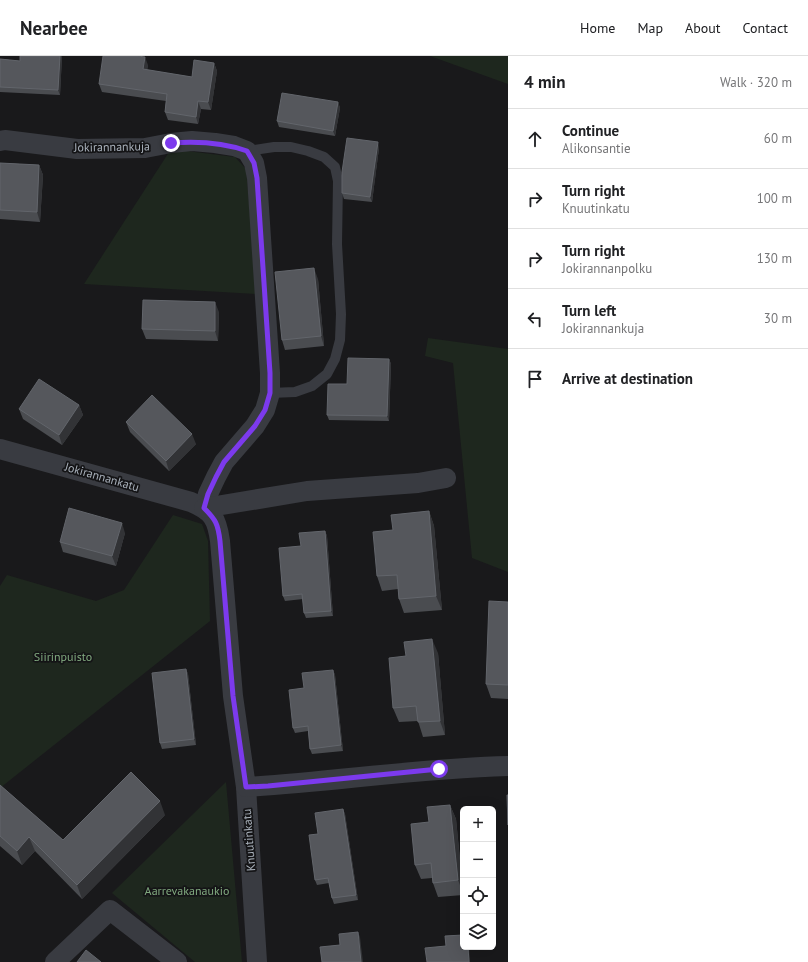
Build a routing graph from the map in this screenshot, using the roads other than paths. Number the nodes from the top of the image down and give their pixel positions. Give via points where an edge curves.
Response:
1 (0, 141) edge
2 (247, 151) junction
3 (270, 393) junction
4 (0, 449) edge
5 (446, 478) dead end
6 (204, 508) junction
7 (508, 766) edge
8 (246, 787) junction
9 (55, 962) edge
10 (177, 962) edge
11 (257, 962) edge

1 - 2 street, Jokirannankuja via 77,149 145,148 192,141 234,146
2 - 3 street via 254,163 257,178
2 - 3 lane via 291,147 308,151 324,157 335,167 338,181 337,244 341,314 340,340 335,359 327,374 312,386 295,392
3 - 6 street via 265,410 255,426 224,462
4 - 6 street, Jokirannankatu via 191,502
5 - 6 street via 418,483 306,491
6 - 8 street, Knuutinkatu via 213,517 220,541 233,696
7 - 8 street via 439,769
8 - 11 street, Knuutinkatu
9 - 10 street via 110,910

